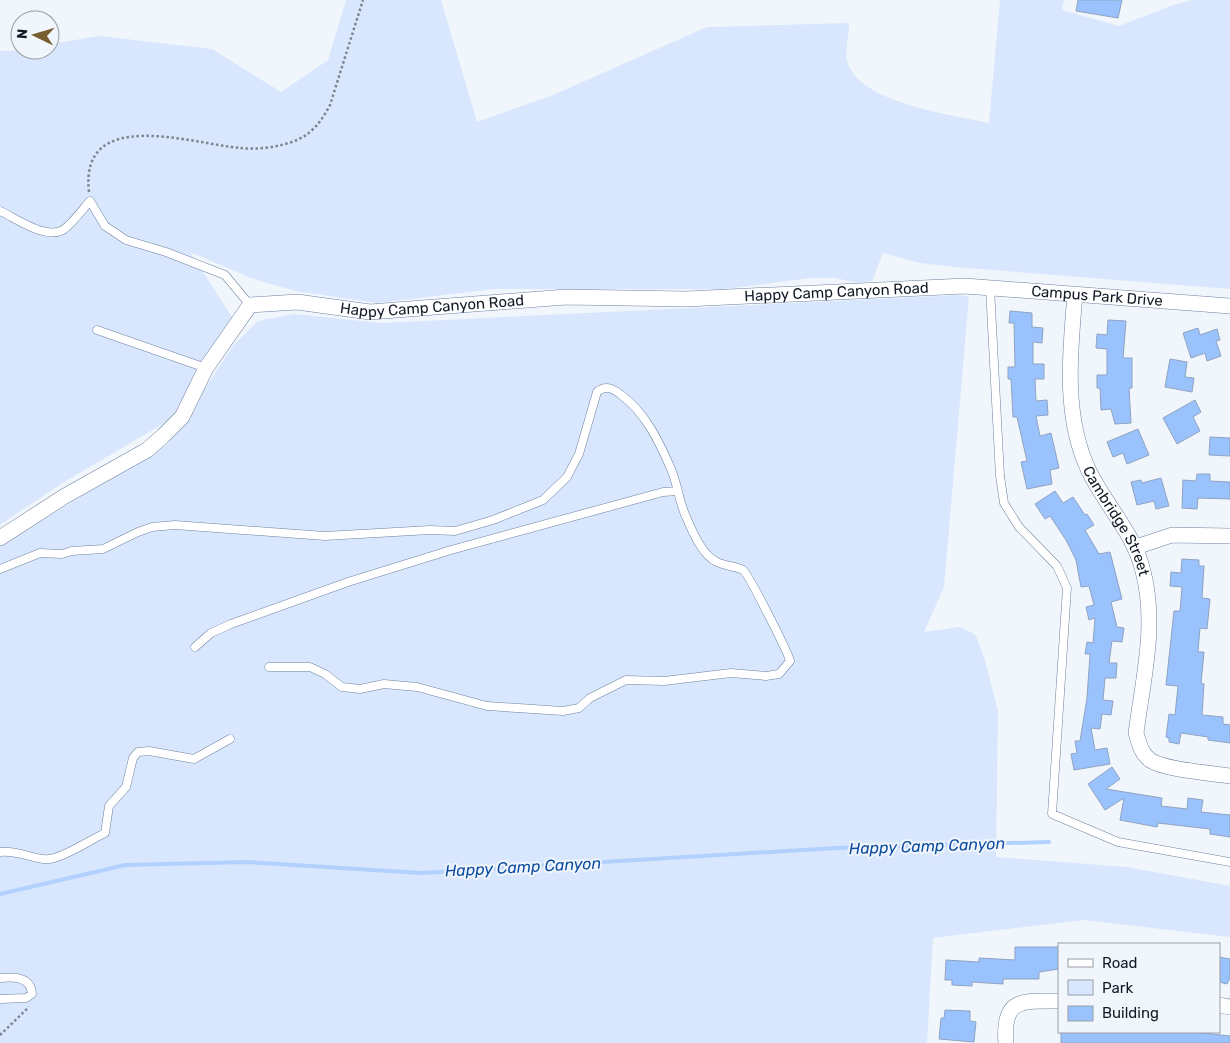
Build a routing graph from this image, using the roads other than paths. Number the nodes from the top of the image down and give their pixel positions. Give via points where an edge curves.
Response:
1 (0, 211) edge
2 (965, 286) joint
3 (990, 288) junction
4 (1075, 295) junction
5 (250, 305) junction
6 (1230, 306) edge
7 (97, 330) dead end
8 (206, 368) junction
9 (678, 491) junction
10 (1230, 536) edge
11 (0, 538) edge
12 (1136, 547) junction
13 (0, 569) edge
14 (195, 647) dead end
15 (269, 667) dead end
16 (230, 739) dead end
17 (1230, 776) edge
18 (0, 852) edge
19 (1230, 862) edge
20 (0, 978) edge
21 (0, 999) edge
22 (1058, 1001) edge
23 (1006, 1043) edge

1 - 5 lane via 42,231 55,232 63,230 90,201 106,226 126,240 225,275
2 - 3 street, Campus Park Drive
2 - 5 street, Happy Camp Canyon Road via 686,299 566,297 370,312 297,302
3 - 4 street, Campus Park Drive
3 - 19 lane via 1004,503 1019,527 1057,566 1067,588 1052,814 1118,842
4 - 6 street, Campus Park Drive
4 - 12 street, Cambridge Street via 1070,354 1077,438 1089,471
5 - 8 street
7 - 8 lane
8 - 11 street via 182,417 147,450 65,496
9 - 13 lane via 671,468 648,422 615,390 602,388 592,404 579,454 556,489 528,507 455,532 430,530 325,536 175,525 152,527 103,549 40,553
9 - 14 lane via 663,492 348,582 232,624 211,633
9 - 15 lane via 678,500 708,554 716,562 744,570 751,579 788,652 790,661 779,674 731,673 664,681 626,680 590,698 578,708 563,711 487,706 417,686 342,687 310,667
10 - 12 street via 1172,535
12 - 17 street, Cambridge Street via 1144,572 1150,635 1136,733 1140,748 1150,760 1162,765
16 - 18 lane via 194,758 138,752 133,758 126,786 109,806 105,833 60,856 44,860 14,852
20 - 21 lane via 25,980 32,988 32,994 26,998
22 - 23 street via 1022,1002 1012,1008 1005,1021

